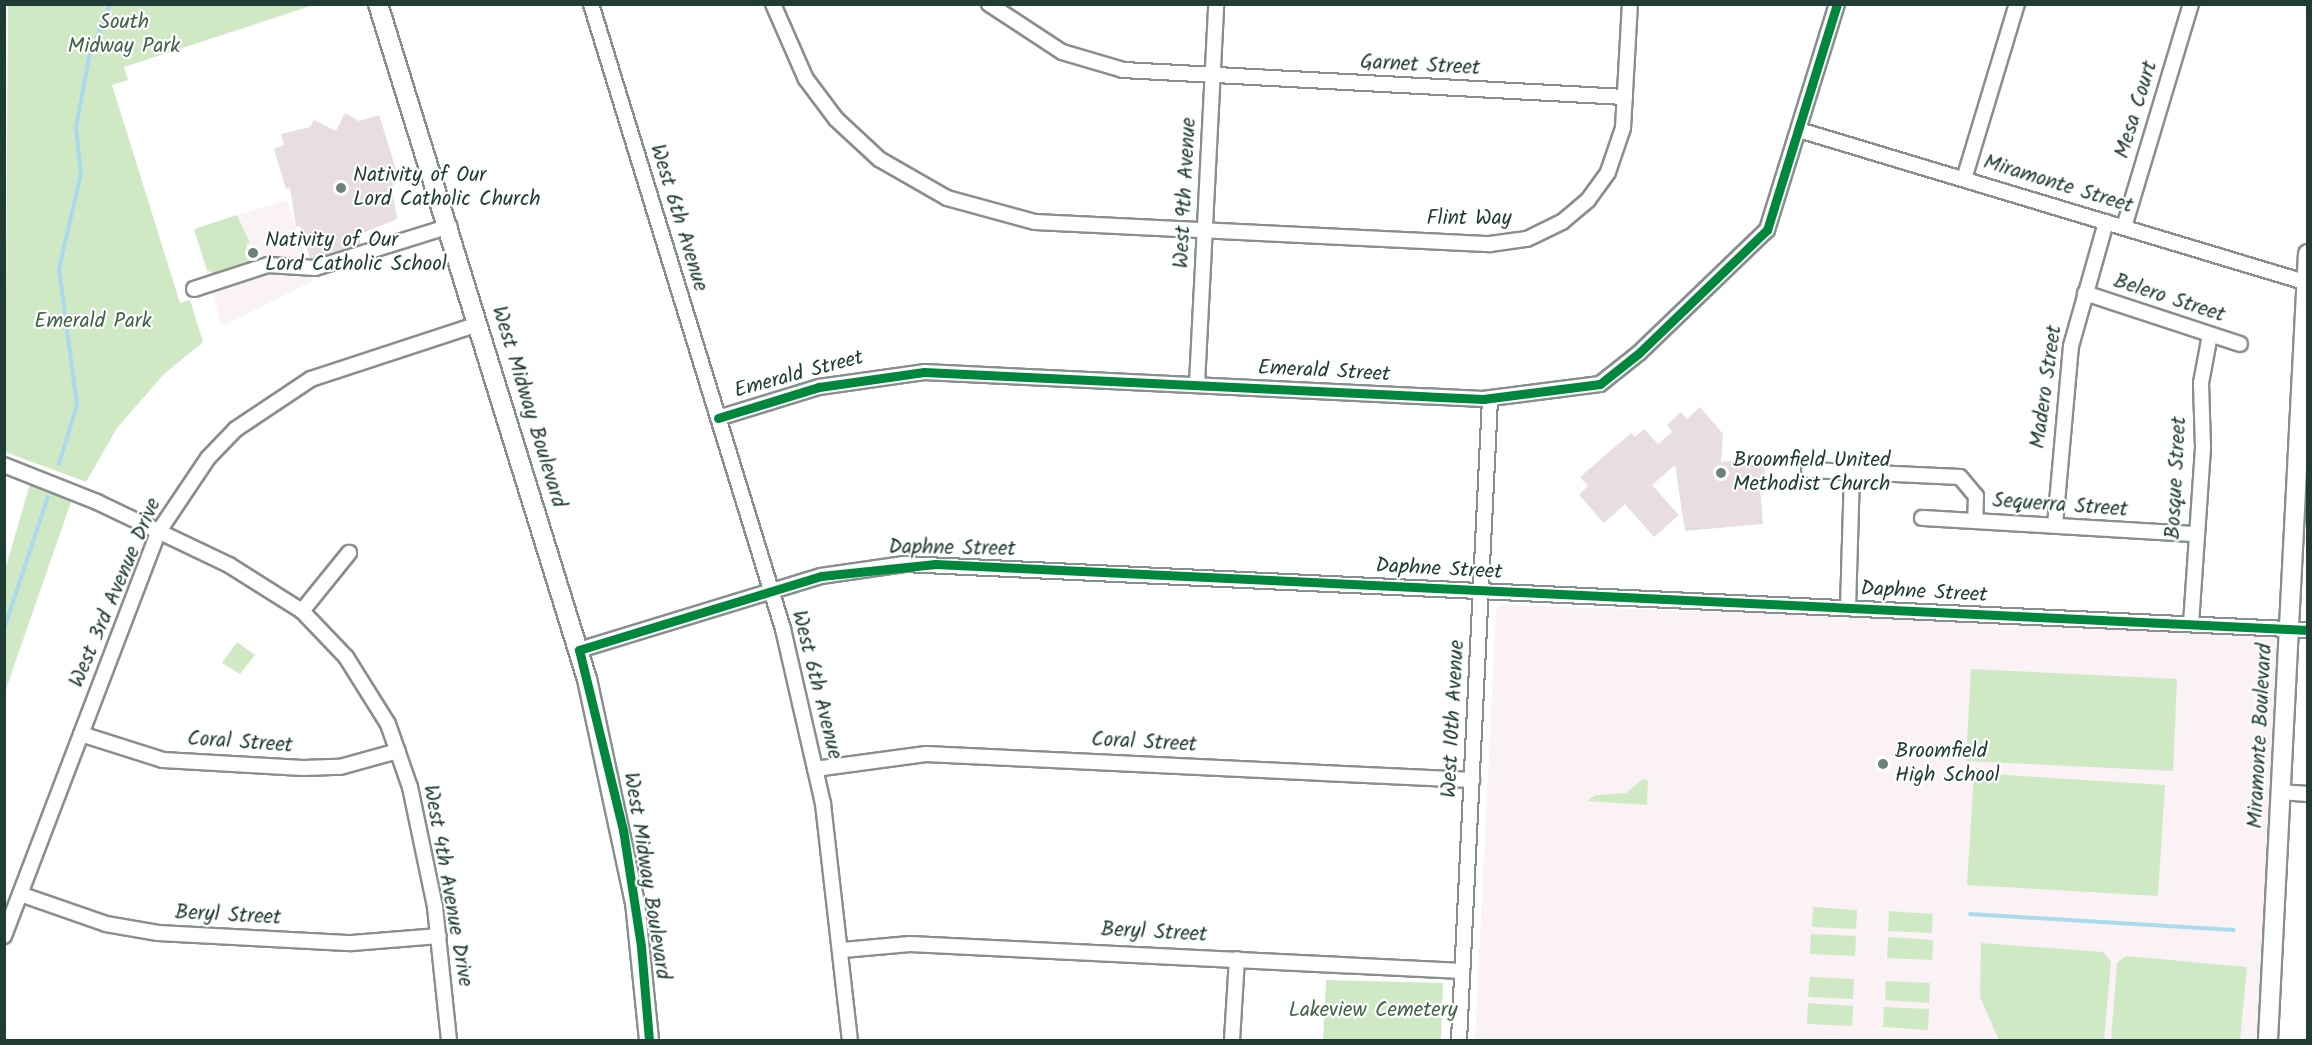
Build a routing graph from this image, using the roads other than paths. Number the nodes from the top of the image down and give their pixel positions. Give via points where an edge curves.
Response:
1 (378, 4) edge
2 (591, 4) edge
3 (773, 4) edge
4 (989, 4) edge
5 (1216, 4) edge
6 (1630, 4) edge
7 (1837, 4) edge
8 (2017, 4) edge
9 (2191, 4) edge
10 (1212, 76) junction
11 (1625, 97) junction
12 (1799, 130) junction
13 (1964, 179) junction
14 (2106, 222) junction
15 (450, 226) junction
16 (2124, 227) junction
17 (1205, 230) junction
18 (2307, 254) edge
19 (2306, 282) edge
20 (194, 289) dead end
21 (2085, 293) junction
22 (478, 324) junction
23 (2210, 334) junction
24 (2240, 344) dead end
25 (1197, 384) junction
26 (1490, 399) junction
27 (718, 418) junction
28 (4, 465) edge
29 (2302, 465) edge
30 (1809, 471) dead end
31 (1852, 472) junction
32 (1922, 518) dead end
33 (1975, 521) junction
34 (2055, 525) junction
35 (159, 531) junction
36 (2195, 534) junction
37 (350, 553) dead end
38 (771, 591) junction
39 (1481, 591) junction
40 (1848, 608) junction
41 (302, 612) junction
42 (2192, 624) junction
43 (2288, 629) junction
44 (2307, 630) edge
45 (579, 650) junction
46 (81, 734) junction
47 (398, 751) junction
48 (815, 769) junction
49 (1472, 780) junction
50 (2280, 792) junction
51 (2307, 794) edge
52 (20, 894) junction
53 (4, 936) edge
54 (438, 936) junction
55 (843, 950) junction
56 (1237, 959) junction
57 (1462, 971) junction
58 (449, 1041) edge
59 (649, 1041) edge
60 (850, 1041) edge
61 (1232, 1041) edge
62 (1459, 1041) edge
63 (2268, 1041) edge

1 - 15 main road, West Midway Boulevard
2 - 27 street, West 6th Avenue
3 - 17 street, Flint Way via 806,79 836,119 879,159 928,190 1004,217 1035,222
4 - 10 street, Garnet Street via 1037,39 1102,65
5 - 10 street, West 9th Avenue
6 - 11 street, Flint Way
7 - 12 street, Emerald Street
8 - 13 street
9 - 16 street, Mesa Court
10 - 11 street, Garnet Street
10 - 17 street, West 9th Avenue
11 - 17 street, Flint Way via 1619,147 1599,186 1562,222 1527,239 1491,244
12 - 13 street, Miramonte Street
12 - 26 street, Emerald Street via 1773,216 1759,240 1615,375 1590,387
13 - 14 street, Miramonte Street
14 - 16 street, Miramonte Street
14 - 21 street, Madero Street
15 - 20 street via 315,268 268,265
15 - 22 main road, West Midway Boulevard
16 - 19 street, Miramonte Street
17 - 25 street, West 9th Avenue
18 - 19 main road, Miramonte Boulevard
19 - 29 main road, Miramonte Boulevard
21 - 23 street, Belero Street
21 - 34 street, Madero Street via 2071,346
22 - 35 street, West 3rd Avenue Drive via 311,379 271,402 207,459
22 - 45 main road, West Midway Boulevard
23 - 24 street, Belero Street
23 - 36 street, Bosque Street via 2201,383 2203,447
25 - 26 street, Emerald Street
25 - 27 street, Emerald Street via 914,372 819,387
26 - 39 street, West 10th Avenue
27 - 38 street, West 6th Avenue
28 - 35 street
29 - 43 main road, Miramonte Boulevard
30 - 31 street
31 - 33 street via 1960,477 1976,496
31 - 40 street
32 - 33 street, Sequerra Street
33 - 34 street, Sequerra Street
34 - 36 street, Sequerra Street via 2097,531
35 - 41 street, West 4th Avenue Drive via 229,565
35 - 46 street, West 3rd Avenue Drive
36 - 42 street, Bosque Street
37 - 41 street
38 - 39 street, Daphne Street via 859,569 924,564
38 - 45 street, Daphne Street
38 - 48 street, West 6th Avenue
39 - 40 street, Daphne Street
39 - 49 street, West 10th Avenue
40 - 42 street, Daphne Street
41 - 47 street, West 4th Avenue Drive via 346,657 375,699
42 - 43 street, Daphne Street
43 - 44 street, Daphne Street
43 - 50 main road, Miramonte Boulevard
45 - 59 main road, West Midway Boulevard via 623,830
46 - 47 street, Coral Street via 163,760 303,768 340,767
46 - 52 street, West 3rd Avenue Drive
47 - 54 street, West 4th Avenue Drive via 417,820
48 - 49 street, Coral Street via 926,754
48 - 55 street, West 6th Avenue
49 - 57 street, West 10th Avenue
50 - 51 street
50 - 63 main road, Miramonte Boulevard
52 - 53 street, West 3rd Avenue Drive
52 - 54 street, Beryl Street via 106,924 158,933 352,943
54 - 58 street, West 4th Avenue Drive
55 - 56 street, Beryl Street via 910,944
55 - 60 street, West 6th Avenue
56 - 57 street, Beryl Street
56 - 61 street
57 - 62 street, West 10th Avenue

